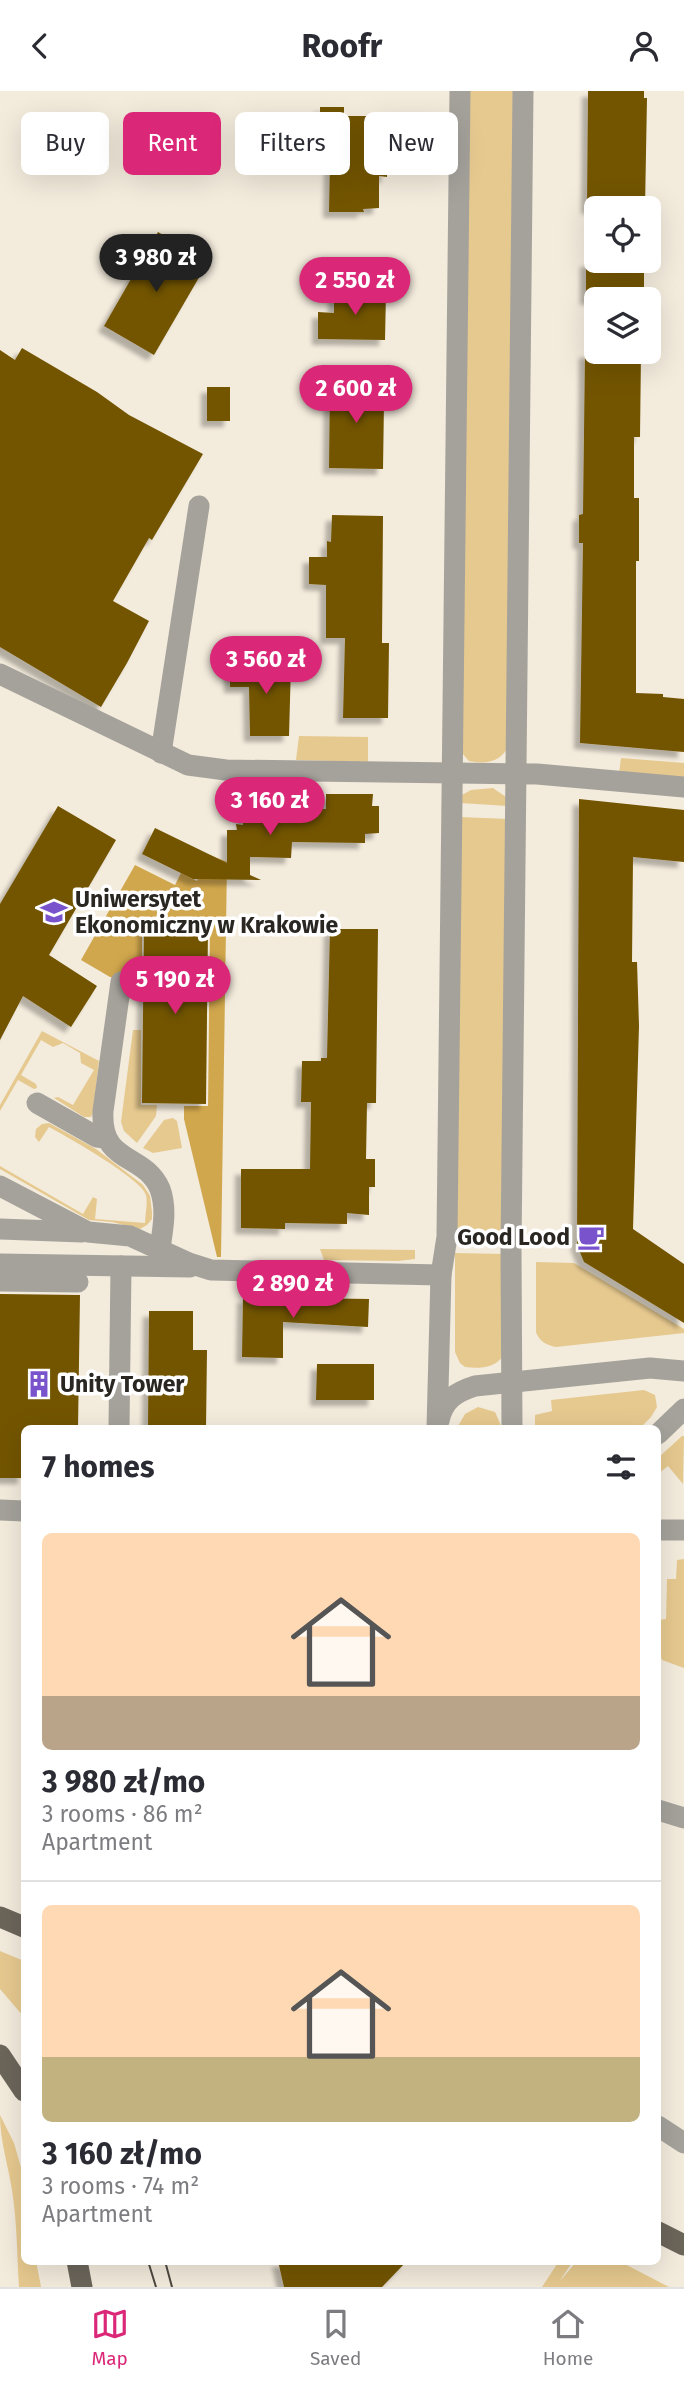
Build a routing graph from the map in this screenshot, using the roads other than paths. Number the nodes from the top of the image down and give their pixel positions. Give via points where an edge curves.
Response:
1 (460, 91) edge
2 (523, 91) edge
3 (199, 506) dead end
4 (0, 674) edge
5 (161, 753) junction
6 (453, 773) junction
7 (516, 774) junction
8 (684, 787) edge
9 (121, 982) dead end
10 (37, 1103) dead end
11 (105, 1138) junction
12 (3, 1194) edge
13 (0, 1229) edge
14 (89, 1232) junction
15 (160, 1248) junction
16 (0, 1264) edge
17 (121, 1266) junction
18 (199, 1267) junction
19 (441, 1275) junction
20 (0, 1282) edge
21 (78, 1282) dead end
22 (684, 1371) edge
23 (512, 1382) junction
24 (684, 1409) edge
25 (119, 1425) edge
26 (437, 1425) edge
27 (438, 1425) edge
28 (512, 1425) edge
29 (661, 1431) edge
30 (0, 1510) edge
31 (21, 1510) edge
32 (661, 1530) edge
33 (684, 1530) edge
34 (661, 1811) edge
35 (684, 1818) edge
36 (0, 1917) edge
37 (21, 1926) edge
38 (0, 2055) edge
39 (21, 2086) edge
40 (661, 2128) edge
41 (684, 2143) edge
42 (661, 2234) edge
43 (684, 2245) edge
44 (78, 2265) edge
45 (82, 2287) edge

1 - 6 street
2 - 7 street
3 - 5 street
4 - 5 street
5 - 6 street via 188,765 226,770
6 - 7 street
6 - 19 street via 447,1237
7 - 8 street
7 - 23 street
9 - 11 street via 103,1111
10 - 11 street
11 - 15 street via 153,1178 160,1190 164,1214
12 - 14 street
13 - 14 street
14 - 15 street via 130,1236
15 - 18 street
16 - 17 street
17 - 18 street
17 - 25 street
18 - 19 street
19 - 26 street
20 - 21 street
22 - 23 street via 650,1368
23 - 27 street via 475,1386 452,1396
23 - 28 street
24 - 29 street
30 - 31 street
32 - 33 street
34 - 35 street
36 - 37 main road
38 - 39 main road
40 - 41 street
42 - 43 main road
44 - 45 main road

